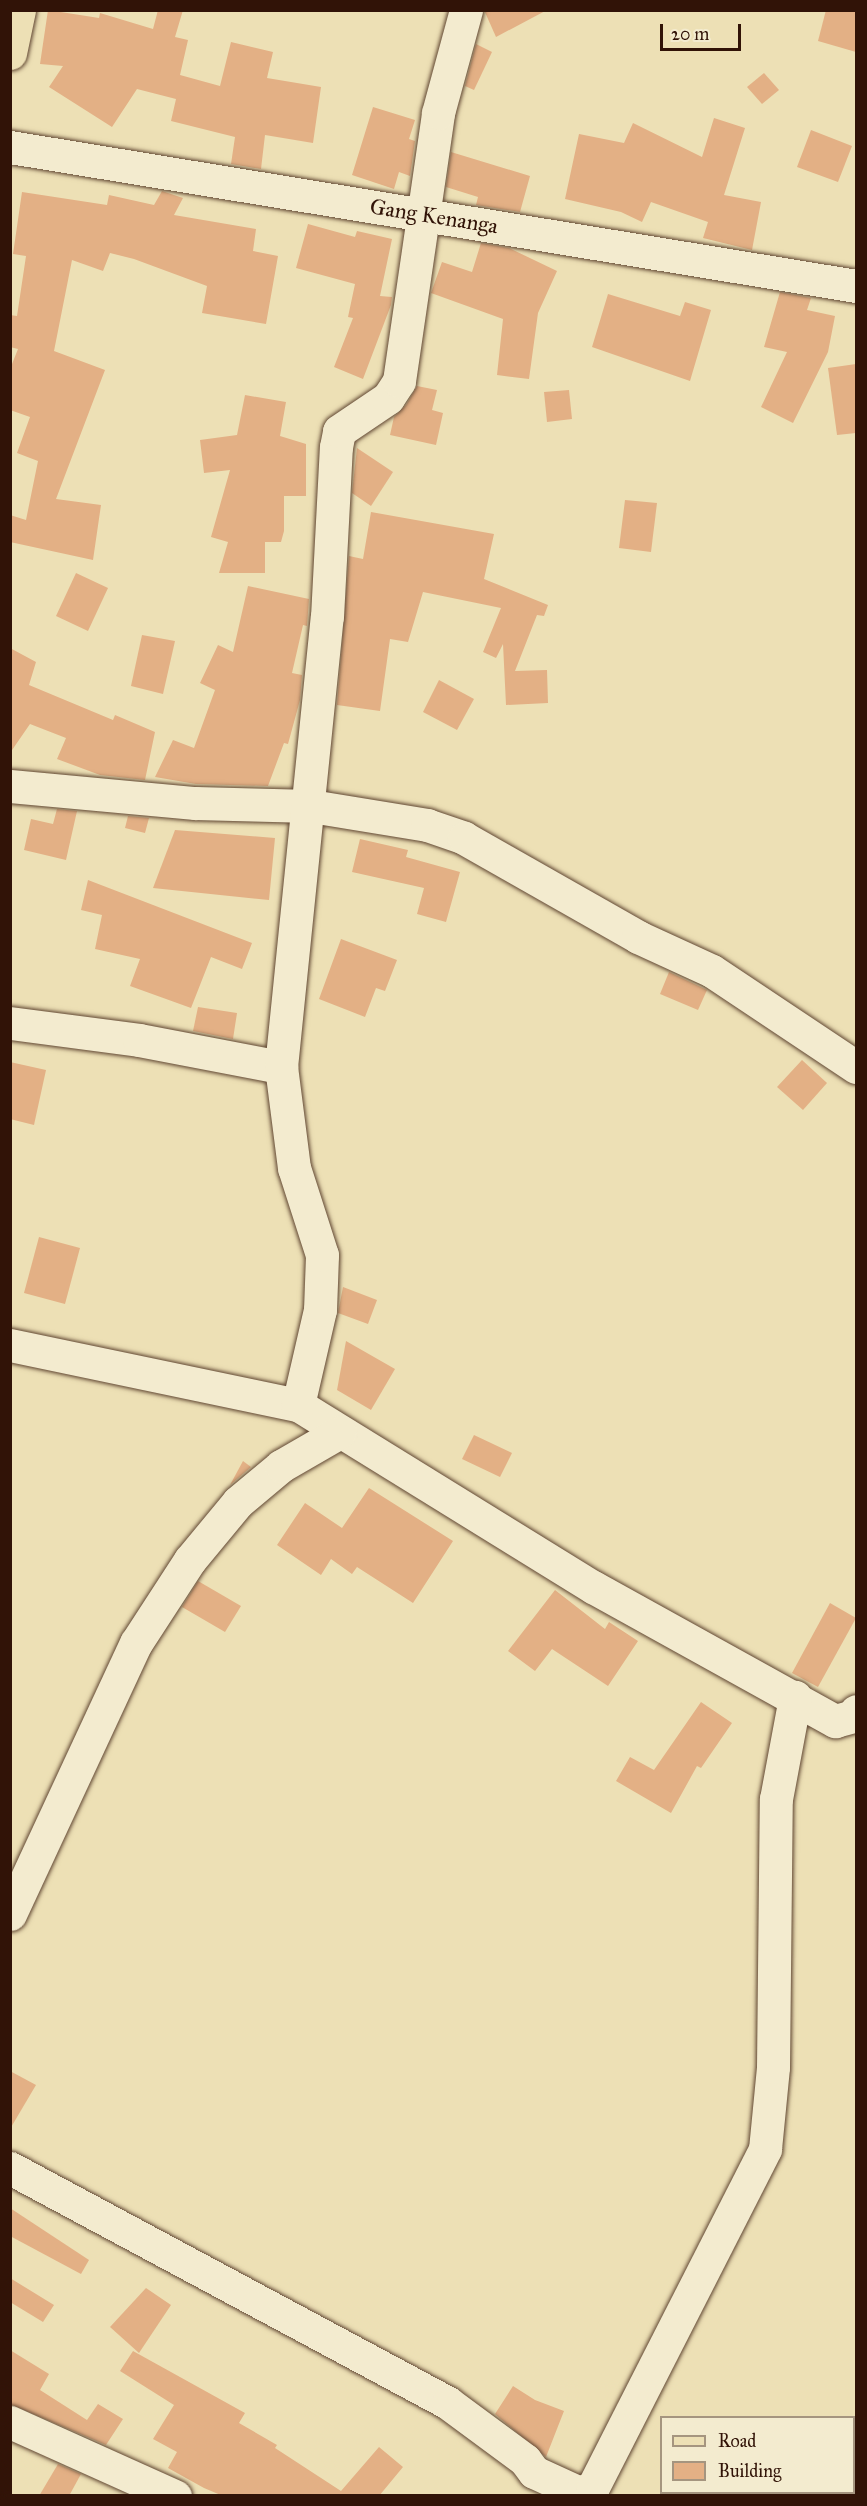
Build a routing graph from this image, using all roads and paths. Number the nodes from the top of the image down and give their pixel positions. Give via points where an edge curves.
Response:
1 (19, 10) edge
2 (466, 10) edge
3 (10, 53) edge
4 (10, 147) edge
5 (421, 214) junction
6 (856, 286) edge
7 (10, 786) edge
8 (310, 806) junction
9 (10, 1023) edge
10 (281, 1067) junction
11 (856, 1067) edge
12 (10, 1345) edge
13 (298, 1405) junction
14 (340, 1432) junction
15 (795, 1697) junction
16 (856, 1712) edge
17 (10, 1914) edge
18 (10, 2168) edge
19 (10, 2422) edge
20 (533, 2484) edge
21 (175, 2496) edge

1 - 3 main road
2 - 5 street via 438,113
4 - 5 street, Gang Kenanga
5 - 6 street, Gang Kenanga
5 - 8 street via 399,381 388,398 339,430
7 - 8 street via 195,803
8 - 10 street
8 - 11 street via 427,825 464,838 639,937 712,972
9 - 10 street via 139,1040
10 - 13 street via 294,1168 322,1255 320,1310
12 - 13 street
13 - 14 street
14 - 15 street via 593,1587
14 - 17 street via 282,1466 238,1502 190,1560 136,1643
15 - 16 street via 835,1721
15 - 20 street via 776,1799 773,2067 765,2149 593,2487 580,2493
18 - 20 street via 448,2403 517,2454
19 - 21 street

